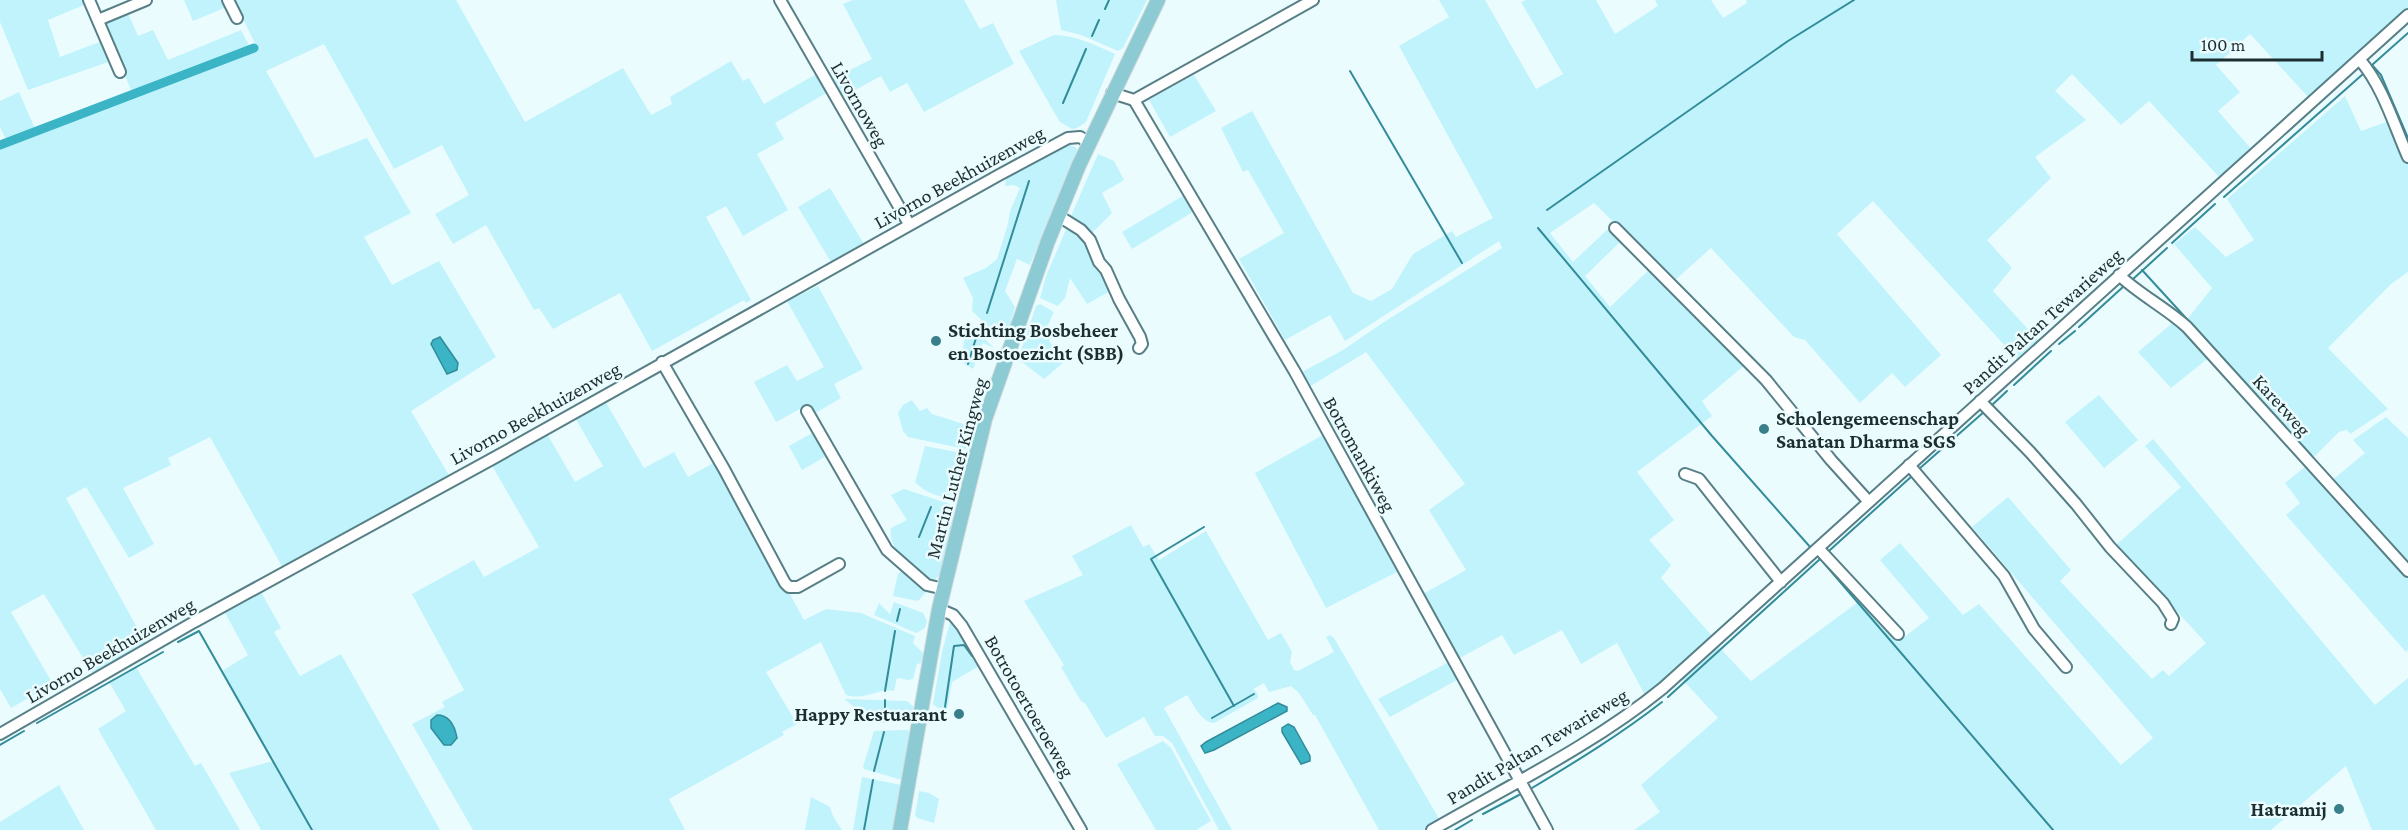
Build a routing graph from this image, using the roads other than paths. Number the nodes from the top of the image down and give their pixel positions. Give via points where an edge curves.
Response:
1 (89, 0) edge
2 (146, 0) edge
3 (228, 0) edge
4 (780, 0) edge
5 (1158, 0) edge
6 (1313, 0) edge
7 (2408, 15) edge
8 (237, 18) dead end
9 (98, 20) junction
10 (2360, 60) junction
11 (120, 72) dead end
12 (1112, 93) junction
13 (1134, 100) junction
14 (1089, 143) junction
15 (2408, 157) edge
16 (1065, 220) dead end
17 (909, 224) junction
18 (1615, 228) dead end
19 (2119, 275) junction
20 (1139, 348) dead end
21 (662, 362) junction
22 (1980, 401) junction
23 (807, 411) dead end
24 (1909, 465) junction
25 (1685, 474) dead end
26 (1869, 502) junction
27 (1818, 548) junction
28 (839, 564) dead end
29 (2408, 571) edge
30 (1781, 582) junction
31 (944, 589) junction
32 (939, 609) junction
33 (2171, 624) dead end
34 (1898, 634) dead end
35 (2066, 667) dead end
36 (0, 734) edge
37 (1520, 781) junction
38 (900, 830) edge
39 (1081, 830) edge
40 (1431, 830) edge
41 (1547, 830) edge

1 - 9 street
2 - 9 street
3 - 8 street
4 - 17 street, Livornoweg
5 - 12 main road, Martin Luther Kingweg
6 - 13 street
7 - 10 street, Pandit Paltan Tewarieweg
9 - 11 street
10 - 15 street via 2380,93
10 - 19 street, Pandit Paltan Tewarieweg
12 - 13 street
12 - 14 main road, Martin Luther Kingweg
13 - 37 street, Botromankiweg via 1295,372
14 - 17 street, Livorno Beekhuizenweg via 1080,136 1068,138
14 - 31 main road, Martin Luther Kingweg via 1048,241 986,419
16 - 20 street via 1090,240 1140,337
17 - 21 street, Livorno Beekhuizenweg
18 - 26 street via 1766,380
19 - 22 street, Pandit Paltan Tewarieweg
19 - 29 street, Karetweg via 2187,327
21 - 28 street via 785,583 798,587
21 - 36 street, Livorno Beekhuizenweg
22 - 24 street, Pandit Paltan Tewarieweg
22 - 33 street via 2163,603 2173,619
23 - 31 street via 886,550 927,585
24 - 26 street, Pandit Paltan Tewarieweg
24 - 35 street via 2004,576 2034,628
25 - 30 street via 1699,479
26 - 27 street, Pandit Paltan Tewarieweg
27 - 30 street, Pandit Paltan Tewarieweg
27 - 34 street
30 - 37 street, Pandit Paltan Tewarieweg via 1633,713
31 - 32 main road, Martin Luther Kingweg
32 - 38 main road, Martin Luther Kingweg
32 - 39 street, Botrotoertoeroeweg via 953,615 962,626
37 - 40 street, Pandit Paltan Tewarieweg
37 - 41 street, Botromankiweg

